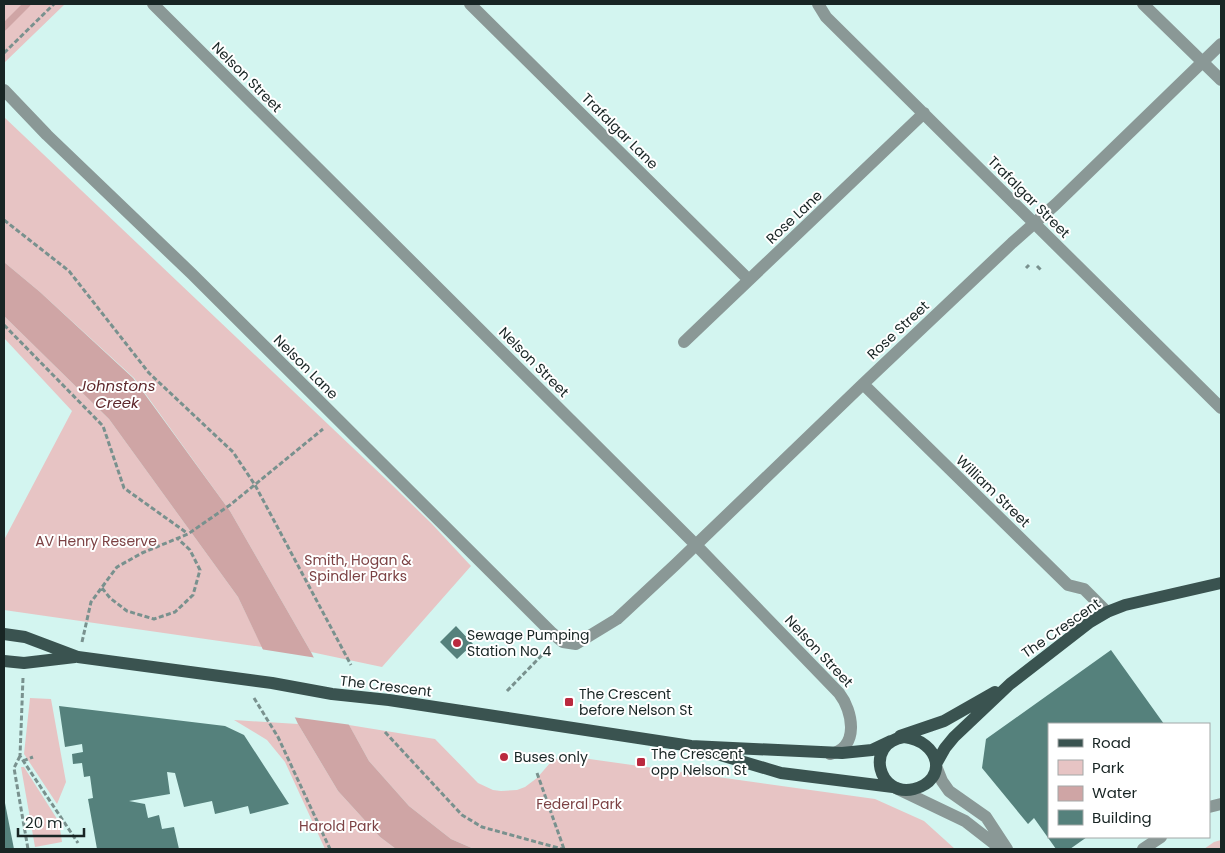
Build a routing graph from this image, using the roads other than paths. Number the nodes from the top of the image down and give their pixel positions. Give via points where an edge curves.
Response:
1 (153, 4) edge
2 (470, 4) edge
3 (818, 4) edge
4 (1143, 4) edge
5 (1221, 44) edge
6 (1202, 62) junction
7 (1221, 80) edge
8 (4, 90) edge
9 (924, 113) junction
10 (1034, 223) junction
11 (749, 280) junction
12 (684, 342) dead end
13 (863, 384) junction
14 (1221, 408) edge
15 (696, 545) junction
16 (1221, 583) edge
17 (1107, 612) junction
18 (4, 634) edge
19 (594, 634) joint
20 (78, 657) junction
21 (4, 661) edge
22 (1010, 684) junction
23 (892, 740) junction
24 (691, 746) junction
25 (830, 754) junction
26 (936, 765) junction
27 (894, 788) junction
28 (1160, 838) edge
29 (1001, 849) edge
30 (1006, 849) edge
31 (1143, 849) edge

1 - 15 street, Nelson Street
2 - 11 street, Trafalgar Lane
3 - 9 street, Trafalgar Street via 826,17
4 - 6 street
5 - 6 street, Rose Street
6 - 7 street
6 - 10 street, Rose Street
8 - 19 street, Nelson Lane via 560,640 576,644
9 - 10 street, Trafalgar Street
9 - 11 street, Rose Lane
10 - 13 street, Rose Street
10 - 14 street, Trafalgar Street
11 - 12 street, Rose Lane
13 - 15 street, Rose Street
13 - 17 street, William Street via 1068,585 1084,590
15 - 19 street, Rose Street via 617,619
15 - 25 street, Nelson Street via 843,698 850,714 851,732 843,747
16 - 17 main road, The Crescent
17 - 22 main road, The Crescent
18 - 20 main road, The Crescent via 25,637
20 - 21 main road, The Crescent via 24,663
20 - 24 main road, The Crescent
22 - 23 main road, The Crescent via 944,721
22 - 26 main road, The Crescent via 954,737
23 - 25 main road, The Crescent via 872,750
23 - 26 main road via 904,737 923,742 932,751
23 - 27 main road via 883,750 879,764 884,777
24 - 25 main road, The Crescent
24 - 27 main road, The Crescent via 781,773
26 - 27 main road via 931,778 921,787 909,790
26 - 30 street via 949,790 986,817
27 - 29 street via 965,821
28 - 31 street

